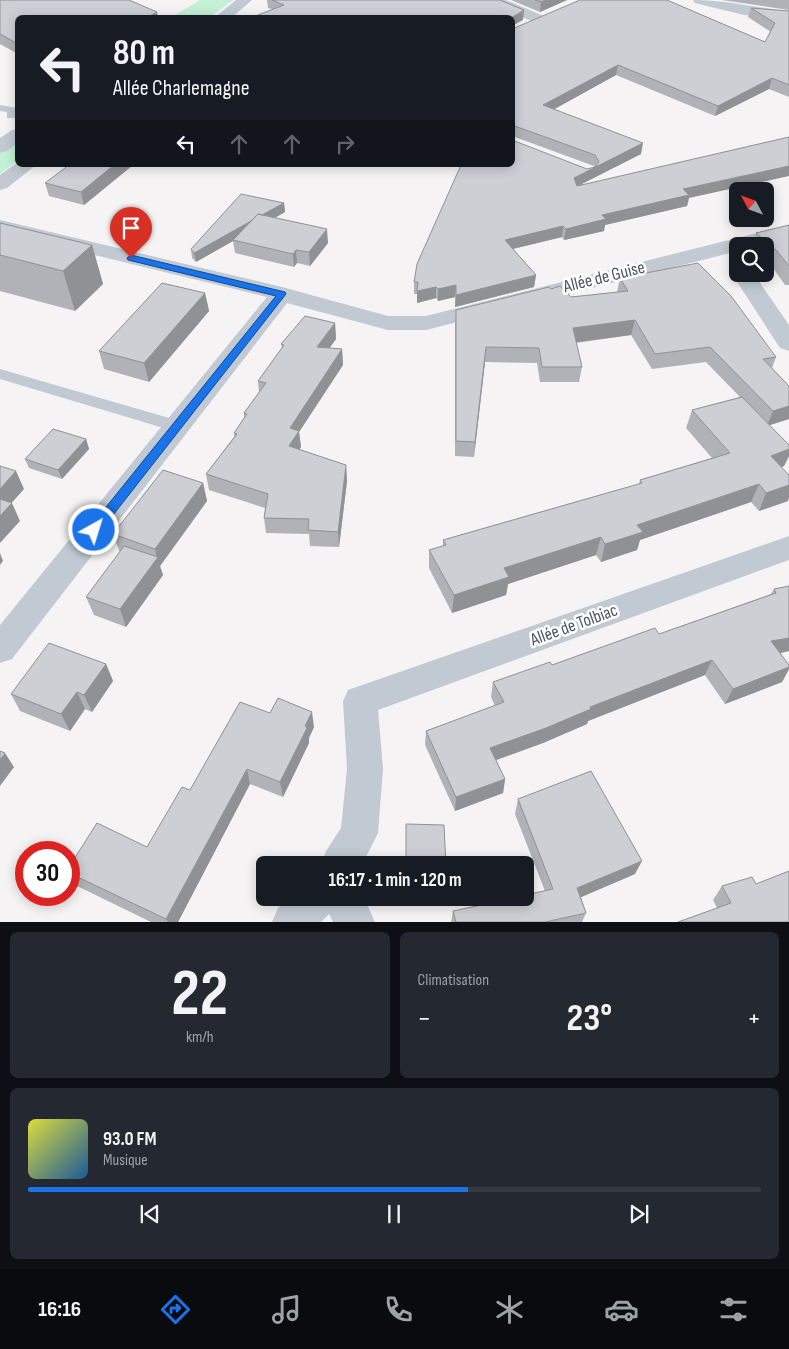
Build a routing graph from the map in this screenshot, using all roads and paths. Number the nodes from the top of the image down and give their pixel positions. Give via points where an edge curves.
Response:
1 (245, 0) edge
2 (494, 0) edge
3 (700, 0) edge
4 (558, 12) edge
5 (225, 15) edge
6 (789, 15) edge
7 (541, 20) junction
8 (520, 30) edge
9 (0, 108) edge
10 (11, 116) dead end
11 (15, 136) edge
12 (0, 147) edge
13 (23, 167) edge
14 (0, 184) edge
15 (0, 226) edge
16 (789, 231) edge
17 (725, 246) junction
18 (729, 252) edge
19 (747, 282) edge
20 (282, 294) junction
21 (789, 343) edge
22 (0, 374) edge
23 (177, 426) junction
24 (789, 548) edge
25 (0, 649) edge
26 (345, 856) edge
27 (309, 906) edge
28 (346, 906) edge
29 (292, 922) edge
30 (354, 922) edge

1 - 5 street
2 - 7 street
3 - 6 street via 756,12
4 - 7 street
7 - 8 street
9 - 10 lane via 13,110
11 - 12 street
13 - 14 street
15 - 20 street, Allée de Guise
16 - 17 street, Allée de Guise
17 - 18 street
17 - 20 street, Allée de Guise via 426,323 388,323
19 - 21 street
20 - 23 street
22 - 23 lane
23 - 25 street
24 - 26 street, Allée de Tolbiac via 360,701 365,769 359,833
27 - 29 street
28 - 30 street

